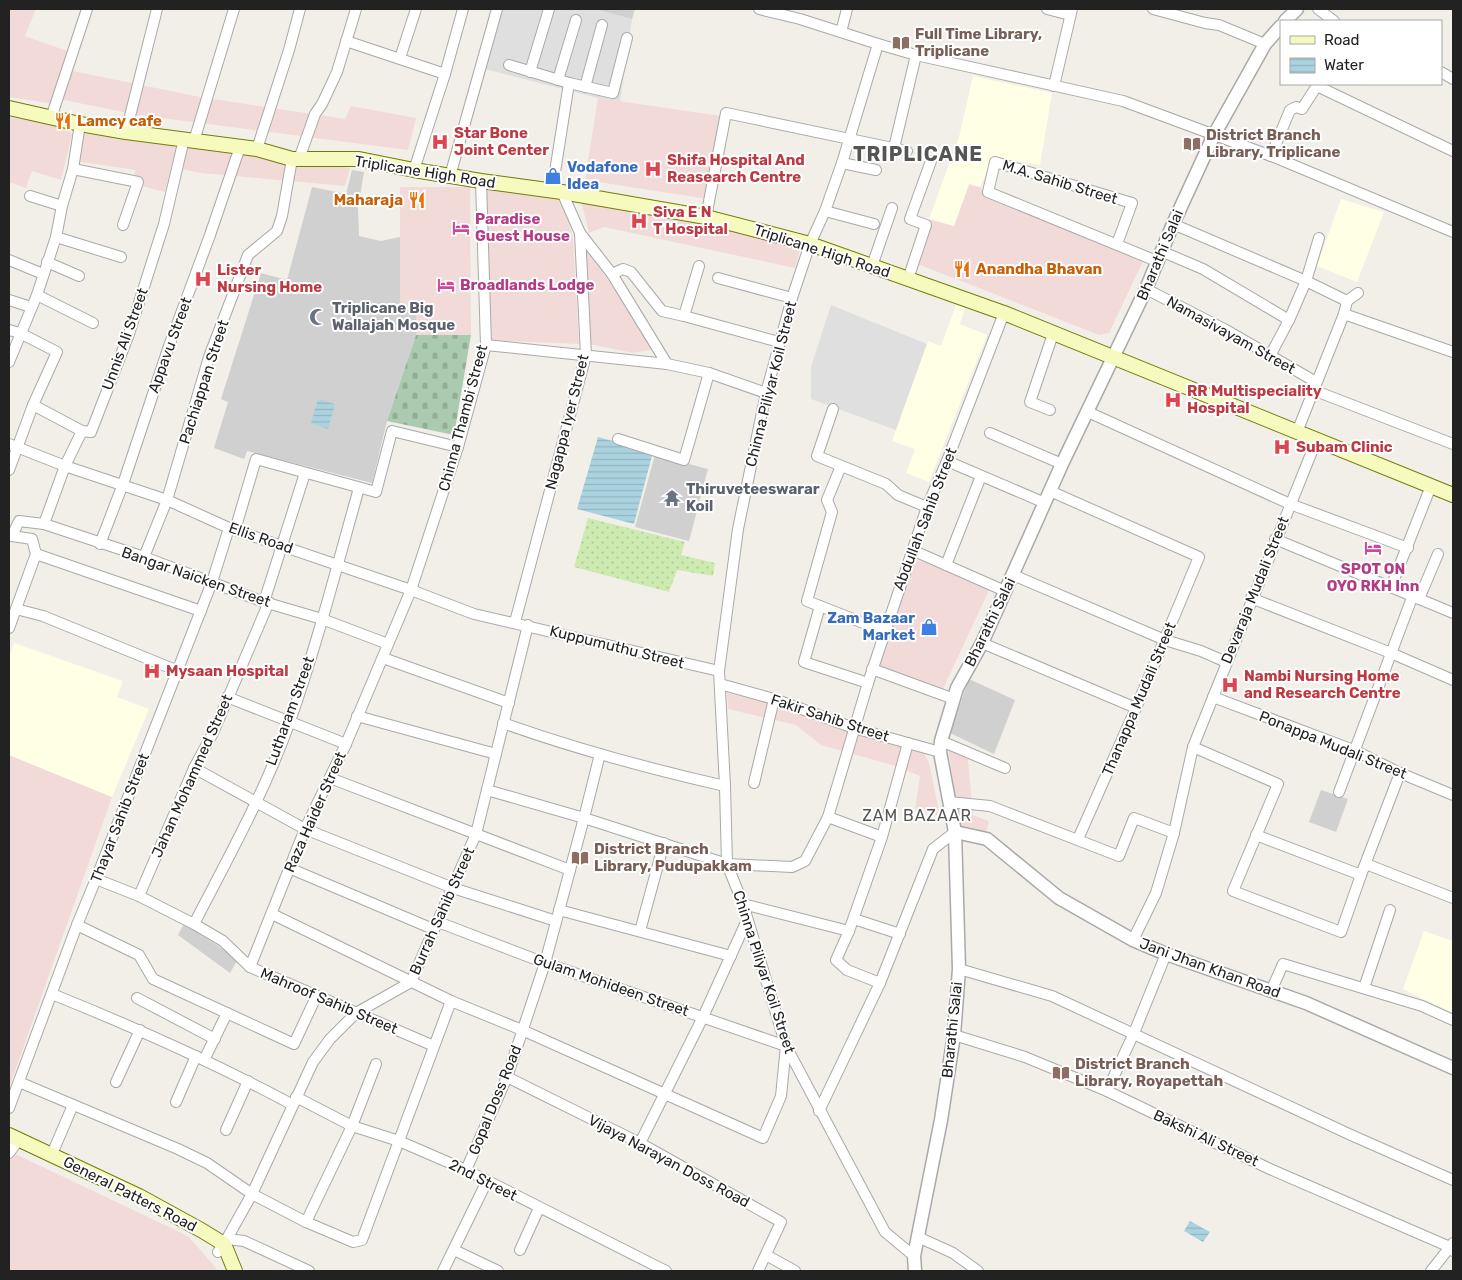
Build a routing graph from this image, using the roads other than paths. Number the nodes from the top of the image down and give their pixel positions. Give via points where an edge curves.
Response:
1 (87, 9) edge
2 (157, 9) edge
3 (234, 9) edge
4 (300, 9) edge
5 (356, 9) edge
6 (416, 9) edge
7 (463, 9) edge
8 (497, 9) edge
9 (549, 9) edge
10 (759, 9) edge
11 (847, 9) edge
12 (1047, 9) edge
13 (1153, 9) edge
14 (1297, 9) edge
15 (1318, 9) edge
16 (1071, 12) edge
17 (576, 20) dead end
18 (1286, 20) edge
19 (1333, 20) edge
20 (602, 25) dead end
21 (1280, 27) edge
22 (841, 32) junction
23 (627, 38) dead end
24 (346, 41) junction
25 (878, 44) junction
26 (1265, 44) junction
27 (916, 55) junction
28 (400, 58) junction
29 (509, 65) dead end
30 (530, 72) junction
31 (1442, 73) edge
32 (445, 74) junction
33 (1453, 79) edge
34 (558, 80) junction
35 (569, 83) junction
36 (1317, 85) edge
37 (1054, 86) junction
38 (585, 87) junction
39 (9, 108) edge
40 (51, 118) junction
41 (80, 124) junction
42 (126, 132) junction
43 (1214, 134) junction
44 (850, 139) junction
45 (189, 140) junction
46 (240, 147) junction
47 (894, 148) junction
48 (257, 149) junction
49 (908, 151) dead end
50 (1453, 152) edge
51 (1271, 156) junction
52 (295, 159) junction
53 (931, 161) dead end
54 (842, 162) junction
55 (73, 169) junction
56 (414, 170) junction
57 (876, 170) dead end
58 (450, 176) junction
59 (481, 181) junction
60 (557, 191) junction
61 (30, 196) dead end
62 (62, 206) junction
63 (892, 208) dead end
64 (825, 211) junction
65 (706, 217) junction
66 (874, 224) dead end
67 (1173, 224) junction
68 (123, 225) dead end
69 (1453, 232) edge
70 (580, 233) junction
71 (56, 237) junction
72 (1319, 238) dead end
73 (810, 244) junction
74 (1118, 244) junction
75 (121, 257) dead end
76 (1161, 257) junction
77 (9, 260) edge
78 (47, 262) junction
79 (699, 266) dead end
80 (872, 266) junction
81 (43, 274) junction
82 (612, 274) junction
83 (79, 276) dead end
84 (718, 278) dead end
85 (908, 279) junction
86 (1306, 281) junction
87 (1146, 290) junction
88 (1358, 293) dead end
89 (37, 295) junction
90 (792, 298) junction
91 (9, 300) edge
92 (1347, 301) junction
93 (31, 307) junction
94 (1004, 313) junction
95 (1344, 314) junction
96 (684, 316) junction
97 (1289, 320) junction
98 (93, 323) dead end
99 (9, 330) edge
100 (20, 333) junction
101 (1053, 334) junction
102 (779, 342) junction
103 (486, 345) junction
104 (1453, 352) edge
105 (586, 355) junction
106 (1270, 356) junction
107 (1114, 357) junction
108 (9, 362) edge
109 (667, 364) junction
110 (710, 374) junction
111 (1315, 386) junction
112 (766, 393) junction
113 (33, 405) junction
114 (834, 409) dead end
115 (1050, 410) dead end
116 (1088, 412) junction
117 (82, 431) junction
118 (1297, 432) junction
119 (990, 433) dead end
120 (618, 439) dead end
121 (1317, 439) junction
122 (1453, 444) edge
123 (13, 446) edge
124 (458, 447) junction
125 (947, 462) junction
126 (1062, 464) junction
127 (65, 466) junction
128 (841, 466) junction
129 (9, 470) edge
130 (305, 473) junction
131 (981, 476) junction
132 (123, 484) junction
133 (1431, 486) junction
134 (359, 488) junction
135 (1050, 491) junction
136 (1453, 495) edge
137 (167, 500) junction
138 (1045, 503) junction
139 (1290, 504) junction
140 (927, 507) junction
141 (44, 524) junction
142 (232, 529) junction
143 (10, 535) edge
144 (1275, 539) junction
145 (100, 544) junction
146 (281, 545) junction
147 (1408, 548) junction
148 (912, 550) junction
149 (36, 554) junction
150 (1438, 554) dead end
151 (144, 557) junction
152 (337, 564) junction
153 (946, 566) junction
154 (1013, 575) junction
155 (212, 582) junction
156 (1391, 587) junction
157 (411, 590) junction
158 (1005, 591) junction
159 (1416, 597) junction
160 (1252, 598) junction
161 (266, 602) junction
162 (820, 606) junction
163 (16, 609) junction
164 (1452, 609) edge
165 (201, 611) junction
166 (322, 620) junction
167 (515, 622) junction
168 (528, 625) junction
169 (9, 628) edge
170 (884, 631) junction
171 (1165, 640) junction
172 (982, 643) junction
173 (388, 644) junction
174 (1391, 653) junction
175 (383, 658) junction
176 (1226, 662) junction
177 (872, 668) junction
178 (178, 671) junction
179 (719, 671) junction
180 (1453, 680) edge
181 (868, 683) junction
182 (720, 684) junction
183 (227, 697) junction
184 (1213, 697) junction
185 (774, 699) junction
186 (954, 699) junction
187 (509, 703) junction
188 (1136, 708) junction
189 (357, 716) junction
190 (290, 722) junction
191 (503, 723) junction
192 (854, 728) junction
193 (908, 743) junction
194 (346, 744) junction
195 (941, 746) junction
196 (1193, 748) junction
197 (1356, 751) junction
198 (496, 754) junction
199 (600, 754) junction
200 (194, 768) junction
201 (1005, 768) dead end
202 (1400, 773) junction
203 (330, 778) junction
204 (754, 783) dead end
205 (725, 786) junction
206 (488, 790) junction
207 (1339, 792) dead end
208 (1453, 795) edge
209 (256, 801) junction
210 (949, 802) junction
211 (828, 817) junction
212 (584, 818) junction
213 (305, 829) junction
214 (955, 832) junction
215 (1174, 832) junction
216 (476, 834) junction
217 (1256, 835) junction
218 (882, 837) junction
219 (1078, 840) junction
220 (664, 843) junction
221 (726, 864) junction
222 (1366, 864) junction
223 (289, 868) junction
224 (570, 870) junction
225 (1361, 875) junction
226 (96, 879) junction
227 (452, 888) junction
228 (139, 896) junction
229 (1453, 898) edge
230 (743, 904) junction
231 (559, 910) junction
232 (1390, 910) dead end
233 (272, 914) junction
234 (854, 919) junction
235 (747, 920) junction
236 (556, 921) junction
237 (194, 924) junction
238 (77, 925) junction
239 (435, 926) junction
240 (640, 931) junction
241 (849, 931) junction
242 (900, 934) junction
243 (1133, 940) junction
244 (1166, 954) junction
245 (731, 956) junction
246 (545, 963) junction
247 (250, 967) junction
248 (959, 969) junction
249 (411, 982) junction
250 (880, 982) junction
251 (1364, 988) junction
252 (1271, 991) junction
253 (52, 994) junction
254 (316, 997) junction
255 (137, 998) dead end
256 (451, 1001) junction
257 (227, 1013) junction
258 (356, 1013) junction
259 (703, 1018) junction
260 (1453, 1020) edge
261 (140, 1030) junction
262 (522, 1030) junction
263 (1134, 1033) junction
264 (954, 1035) junction
265 (215, 1039) junction
266 (434, 1046) junction
267 (786, 1046) junction
268 (200, 1058) junction
269 (376, 1064) dead end
270 (1453, 1068) edge
271 (508, 1077) junction
272 (248, 1081) junction
273 (19, 1082) junction
274 (116, 1082) dead end
275 (1107, 1091) junction
276 (666, 1094) junction
277 (295, 1101) junction
278 (176, 1102) dead end
279 (73, 1105) junction
280 (9, 1108) edge
281 (820, 1111) junction
282 (352, 1126) junction
283 (226, 1130) dead end
284 (399, 1141) junction
285 (10, 1143) edge
286 (640, 1143) junction
287 (52, 1154) junction
288 (466, 1170) junction
289 (1453, 1180) edge
290 (487, 1181) junction
291 (252, 1194) junction
292 (539, 1208) junction
293 (306, 1222) junction
294 (187, 1226) junction
295 (918, 1237) junction
296 (223, 1245) junction
297 (1452, 1247) edge
298 (454, 1250) junction
299 (520, 1250) dead end
300 (766, 1255) junction
301 (914, 1256) junction
302 (226, 1271) edge
303 (235, 1271) edge
304 (309, 1271) edge
305 (443, 1271) edge
306 (498, 1271) edge
307 (666, 1271) edge
308 (758, 1271) edge
309 (796, 1271) edge
310 (914, 1271) edge
311 (978, 1271) edge
312 (1431, 1271) edge

1 - 40 street
2 - 42 street
3 - 45 street
4 - 48 street
5 - 24 street, Pachiappan Street
6 - 28 street
7 - 32 street
8 - 58 street
9 - 30 street
10 - 22 street
11 - 22 street
12 - 16 street
13 - 26 street via 1219,25
14 - 18 street
15 - 19 street
16 - 37 street
17 - 34 street
20 - 38 street
21 - 26 street, Bharathi Salai
22 - 25 street
23 - 38 street via 613,93
24 - 28 street
24 - 52 street, Pachiappan Street via 337,72
25 - 27 street
25 - 44 street, Chinna Piliyar Koil Street
26 - 43 street, Bharathi Salai
27 - 37 street
27 - 47 street
28 - 32 street
29 - 30 street
30 - 34 street
31 - 33 street
32 - 56 street
34 - 35 street
35 - 38 street
35 - 60 street
36 - 50 street
36 - 51 street via 1302,109 1290,110
37 - 43 street via 1123,101
39 - 40 main road, Triplicane High Road
40 - 41 main road, Triplicane High Road
41 - 42 main road, Triplicane High Road
41 - 55 street
42 - 45 main road, Triplicane High Road
43 - 51 street
43 - 67 street, Bharathi Salai
44 - 47 street
44 - 54 street, Chinna Piliyar Koil Street
44 - 65 street via 726,113
45 - 46 main road, Triplicane High Road
45 - 117 street, Unnis Ali Street via 129,334 91,432
46 - 48 main road, Triplicane High Road
46 - 132 street, Appavu Street
47 - 49 street
48 - 52 main road, Triplicane High Road
51 - 69 street
52 - 56 main road, Triplicane High Road via 359,159
52 - 137 street, Pachiappan Street via 277,231 248,255 209,357
53 - 85 street via 910,219 926,226
54 - 57 street
54 - 64 street, Chinna Piliyar Koil Street
55 - 62 street
55 - 68 street via 138,182
56 - 58 main road, Triplicane High Road
58 - 59 main road, Triplicane High Road
59 - 60 main road, Triplicane High Road
59 - 103 street, Chinna Thambi Street
60 - 65 main road, Triplicane High Road
60 - 70 street, Nagappa Iyer Street
61 - 62 street
62 - 71 street
63 - 80 street
64 - 66 street
64 - 73 street, Chinna Piliyar Koil Street
65 - 73 main road, Triplicane High Road
67 - 76 street, Bharathi Salai
67 - 86 street
70 - 82 street
70 - 105 street, Nagappa Iyer Street
71 - 75 street
71 - 78 street
72 - 86 street
73 - 80 main road, Triplicane High Road
73 - 90 street, Chinna Piliyar Koil Street
74 - 74 street, M.A. Sahib Street via 988,192 995,162 1132,203
74 - 76 street, M.A. Sahib Street
76 - 87 street, Bharathi Salai
76 - 97 street, M.A. Sahib Street via 1203,269
77 - 81 street
78 - 81 street
78 - 83 street
79 - 96 street
80 - 85 main road, Triplicane High Road
81 - 89 street
82 - 96 street via 623,269 631,272 662,311
82 - 109 street
84 - 90 street
85 - 94 main road, Triplicane High Road
86 - 92 street
86 - 97 street
87 - 106 street, Namasivayam Street
87 - 107 street, Bharathi Salai
88 - 92 street
89 - 93 street
89 - 98 street
90 - 102 street, Chinna Piliyar Koil Street
91 - 93 street
92 - 95 street
93 - 100 street
94 - 101 main road, Triplicane High Road
94 - 125 street, Abdullah Sahib Street
95 - 104 street
95 - 111 street
96 - 102 street
97 - 106 street
99 - 100 street
100 - 108 street
100 - 113 street via 57,352
101 - 107 main road, Triplicane High Road
101 - 115 street via 1030,402
102 - 112 street, Chinna Piliyar Koil Street
103 - 105 street
103 - 124 street, Chinna Thambi Street
105 - 109 street
105 - 167 street, Nagappa Iyer Street
106 - 111 street, Namasivayam Street
107 - 116 street, Bharathi Salai
107 - 118 main road, Triplicane High Road
109 - 110 street
110 - 112 street
110 - 120 street via 684,460
111 - 118 street
111 - 122 street, Namasivayam Street via 1396,423
112 - 179 street, Chinna Piliyar Koil Street via 738,529
113 - 117 street
113 - 123 street
114 - 128 street via 817,456
116 - 126 street, Bharathi Salai
116 - 139 street
117 - 127 street, Unnis Ali Street
118 - 121 main road, Triplicane High Road
119 - 126 street
121 - 133 main road, Triplicane High Road
121 - 139 street, Devaraja Mudali Street
123 - 127 street, Ellis Road
123 - 129 street
124 - 134 street via 392,431 376,492
124 - 157 street, Chinna Thambi Street
125 - 131 street
125 - 140 street, Abdullah Sahib Street
126 - 135 street, Bharathi Salai
127 - 132 street, Ellis Road
127 - 141 street, Unnis Ali Street
128 - 140 street via 886,484 898,494
128 - 162 street via 827,500 832,512 807,601
130 - 134 street
130 - 142 street, Thayar Sahib Street via 256,459
130 - 146 street, Jahan Mohammed Street
131 - 138 street
131 - 153 street
132 - 137 street, Ellis Road
132 - 145 street, Appavu Street
133 - 136 main road, Triplicane High Road
133 - 147 street
134 - 152 street, Lutharam Street
135 - 138 street, Bharathi Salai
135 - 171 street, Thanappa Mudali Street via 1199,557
137 - 142 street, Ellis Road
137 - 151 street, Pachiappan Street
138 - 154 street, Bharathi Salai
139 - 144 street, Devaraja Mudali Street
139 - 147 street
140 - 148 street, Abdullah Sahib Street
141 - 143 street, Bangar Naicken Street via 19,521
141 - 145 street, Bangar Naicken Street
142 - 146 street, Ellis Road
142 - 155 street, Thayar Sahib Street
143 - 149 street via 32,539
144 - 156 street
144 - 160 street, Devaraja Mudali Street
145 - 151 street, Bangar Naicken Street
146 - 152 street, Ellis Road
146 - 161 street, Jahan Mohammed Street
147 - 156 street
148 - 153 street
148 - 170 street, Abdullah Sahib Street
149 - 163 street
149 - 165 street
150 - 159 street
151 - 155 street, Bangar Naicken Street
152 - 157 street, Ellis Road
152 - 166 street, Lutharam Street
153 - 158 street
154 - 158 street, Bharathi Salai
154 - 171 street
155 - 161 street, Bangar Naicken Street
155 - 165 street, Thayar Sahib Street
156 - 159 street
157 - 167 street, Ellis Road via 474,614
157 - 173 street, Chinna Thambi Street
158 - 172 street, Bharathi Salai
159 - 164 street
159 - 174 street
160 - 174 street
160 - 176 street, Devaraja Mudali Street
161 - 166 street, Bangar Naicken Street
161 - 183 street, Jahan Mohammed Street
162 - 170 street
162 - 181 street via 804,662
163 - 169 street
163 - 178 street via 43,616
165 - 178 street, Thayar Sahib Street
166 - 173 street, Bangar Naicken Street
166 - 190 street, Lutharam Street
167 - 168 street, Kuppumuthu Street
168 - 179 street, Kuppumuthu Street
168 - 187 street, Burrah Sahib Street
170 - 177 street, Abdullah Sahib Street
171 - 176 street
171 - 188 street, Thanappa Mudali Street
172 - 186 street, Bharathi Salai
172 - 188 street
173 - 175 street, Raza Haider Street
174 - 180 street
174 - 197 street
175 - 187 street
175 - 189 street, Raza Haider Street
176 - 184 street, Devaraja Mudali Street
177 - 181 street, Abdullah Sahib Street
177 - 186 street
178 - 226 street, Thayar Sahib Street
179 - 182 street, Chinna Piliyar Koil Street
181 - 192 street, Abdullah Sahib Street
182 - 185 street, Fakir Sahib Street
182 - 205 street, Chinna Piliyar Koil Street
183 - 190 street
183 - 200 street, Jahan Mohammed Street
184 - 196 street, Devaraja Mudali Street
184 - 197 street, Ponappa Mudali Street
185 - 192 street, Fakir Sahib Street
185 - 204 street
186 - 195 street, Bharathi Salai
187 - 191 street, Burrah Sahib Street
188 - 219 street, Thanappa Mudali Street
189 - 194 street, Raza Haider Street
189 - 198 street
190 - 194 street
190 - 209 street, Lutharam Street
191 - 198 street, Burrah Sahib Street
191 - 199 street
192 - 193 street, Fakir Sahib Street
192 - 211 street, Abdullah Sahib Street
193 - 195 street, Fakir Sahib Street
193 - 218 street
194 - 203 street, Raza Haider Street
195 - 201 street, Fakir Sahib Street
195 - 210 street, Bharathi Salai
196 - 215 street, Devaraja Mudali Street
196 - 217 street via 1278,784
197 - 202 street, Ponappa Mudali Street
197 - 207 street
198 - 206 street, Burrah Sahib Street
199 - 205 street
199 - 212 street, Gopal Doss Road
200 - 209 street
200 - 228 street, Jahan Mohammed Street
202 - 208 street, Ponappa Mudali Street
202 - 222 street
203 - 213 street, Raza Haider Street
203 - 216 street
205 - 221 street, Chinna Piliyar Koil Street
206 - 212 street, Abdullah Sahib Street
206 - 216 street, Burrah Sahib Street
209 - 213 street
209 - 237 street, Lutharam Street
210 - 214 street, Bharathi Salai
210 - 219 street via 990,806
211 - 218 street
211 - 221 street, Abdullah Sahib Street via 804,861 792,867
212 - 220 street, Abdullah Sahib Street
212 - 224 street, Gopal Doss Road
213 - 223 street, Raza Haider Street
213 - 227 street
214 - 242 street via 933,849
214 - 243 street, Jani Jhan Khan Road via 987,839 1059,898
214 - 248 street, Bharathi Salai
215 - 219 street via 1134,818 1119,856
215 - 243 street, Devaraja Mudali Street via 1156,892
216 - 224 street
216 - 227 street, Burrah Sahib Street
217 - 225 street
217 - 225 street via 1233,891 1341,932
218 - 234 street
220 - 221 street, Abdullah Sahib Street
220 - 240 street
221 - 230 street, Chinna Piliyar Koil Street
222 - 225 street
222 - 229 street
223 - 233 street, Raza Haider Street
223 - 239 street, Gulam Mohideen Street
224 - 231 street, Gopal Doss Road
226 - 228 street, Mahroof Sahib Street
226 - 238 street, Thayar Sahib Street
227 - 236 street
227 - 239 street, Burrah Sahib Street
228 - 237 street, Mahroof Sahib Street
230 - 235 street, Chinna Piliyar Koil Street
230 - 241 street
231 - 236 street, Gopal Doss Road
231 - 240 street
232 - 251 street
233 - 247 street, Raza Haider Street
233 - 249 street
234 - 241 street
234 - 242 street
235 - 245 street
235 - 267 street, Chinna Piliyar Koil Street
236 - 246 street, Gopal Doss Road
237 - 247 street, Mahroof Sahib Street via 222,941
238 - 253 street, Thayar Sahib Street
238 - 257 street via 139,955 152,979
239 - 246 street, Gulam Mohideen Street
239 - 249 street, Burrah Sahib Street
240 - 245 street
241 - 250 street via 836,960 847,970
242 - 250 street
243 - 244 street, Jani Jhan Khan Road
244 - 252 street, Jani Jhan Khan Road
244 - 263 street
245 - 259 street
246 - 259 street, Gulam Mohideen Street
246 - 262 street, Gopal Doss Road
247 - 254 street, Mahroof Sahib Street
248 - 263 street via 1052,996
248 - 264 street, Bharathi Salai
249 - 256 street
249 - 258 street, Burrah Sahib Street
250 - 281 street
251 - 252 street via 1283,964
251 - 260 street via 1422,1006
252 - 270 street, Jani Jhan Khan Road via 1306,1003
253 - 261 street, 2nd Street
253 - 273 street, Thayar Sahib Street
254 - 257 street via 294,1044
254 - 258 street, Mahroof Sahib Street
255 - 265 street
256 - 262 street
256 - 266 street
257 - 265 street
258 - 266 street, Mahroof Sahib Street
258 - 277 street, Burrah Sahib Street via 330,1038 313,1062
259 - 267 street, Gulam Mohideen Street
259 - 276 street
261 - 268 street, 2nd Street
261 - 274 street
262 - 271 street, Gopal Doss Road
262 - 276 street
263 - 275 street
263 - 289 street
264 - 275 street, Bakshi Ali Street via 1025,1057
264 - 295 street, Bharathi Salai
265 - 268 street
266 - 284 street
267 - 276 street via 780,1096 763,1138
267 - 281 street, Chinna Piliyar Koil Street
268 - 272 street, 2nd Street
268 - 278 street
269 - 282 street
271 - 286 street, Vijaya Narayan Doss Road
271 - 288 street, Gopal Doss Road
272 - 277 street, 2nd Street
272 - 283 street
273 - 279 street
273 - 280 street, Thayar Sahib Street
275 - 297 street, Bakshi Ali Street via 1270,1169
276 - 286 street
277 - 282 street, 2nd Street
277 - 291 street, Burrah Sahib Street
279 - 287 street
279 - 291 street via 200,1160
281 - 301 street, Chinna Piliyar Koil Street via 885,1232
282 - 284 street, 2nd Street
282 - 293 street
284 - 288 street, 2nd Street
284 - 293 street via 362,1240 353,1242
285 - 287 main road, General Patters Road
285 - 294 main road, General Patters Road
286 - 300 street, Vijaya Narayan Doss Road via 782,1222
287 - 294 main road, General Patters Road via 139,1196
288 - 290 street, 2nd Street
290 - 292 street, 2nd Street
290 - 298 street
291 - 293 street
291 - 296 street, Burrah Sahib Street
292 - 299 street
292 - 307 street, 2nd Street
294 - 296 main road, General Patters Road
295 - 301 street, Bharathi Salai
295 - 311 street
296 - 302 main road
296 - 303 main road
296 - 304 street via 244,1241
297 - 312 street
298 - 305 street
298 - 306 street
300 - 308 street, Vijaya Narayan Doss Road
300 - 309 street
301 - 310 street, Bharathi Salai

